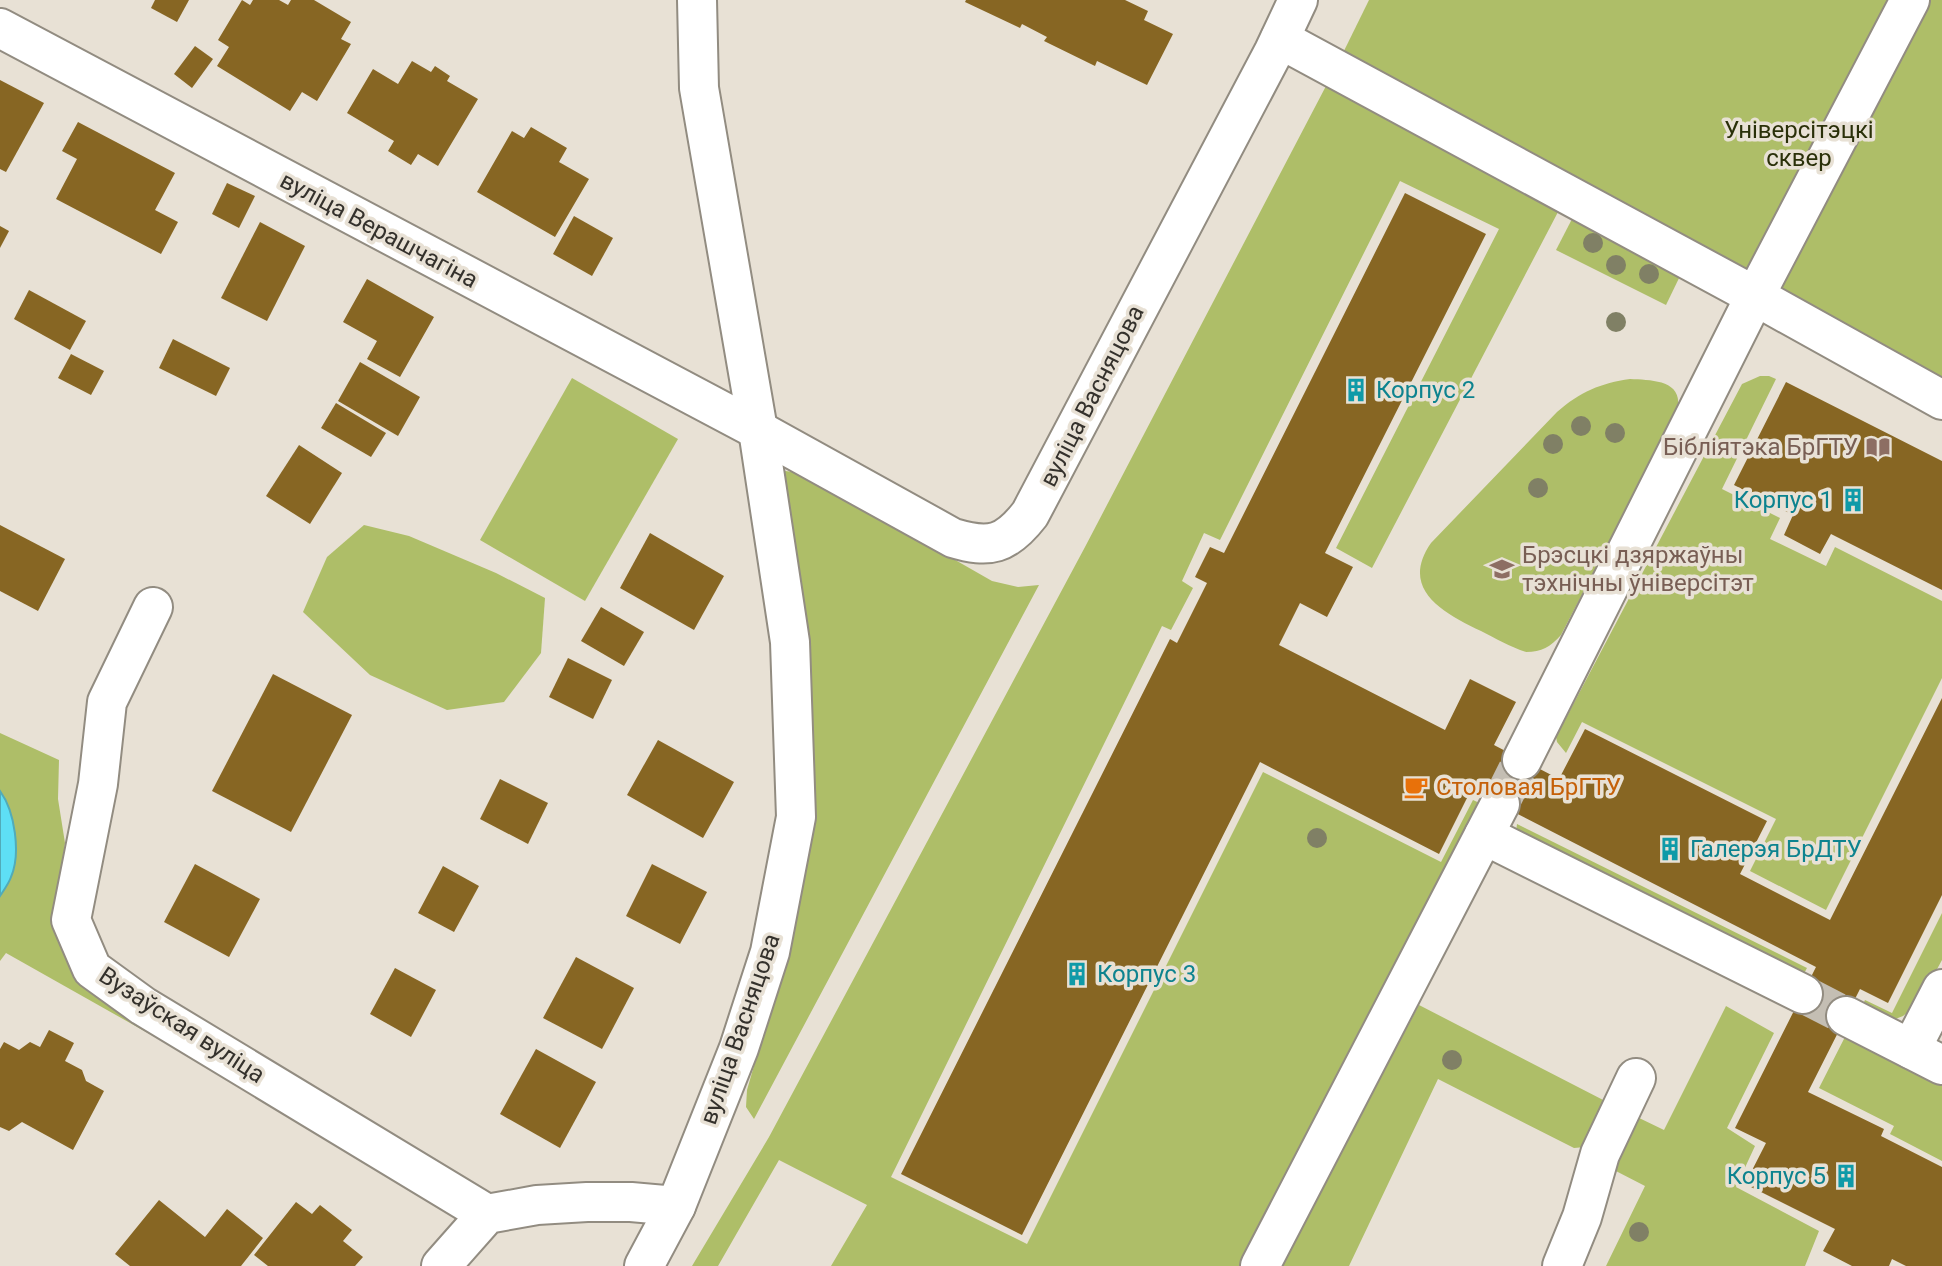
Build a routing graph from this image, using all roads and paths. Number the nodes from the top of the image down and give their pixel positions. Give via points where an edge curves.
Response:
1 (697, 0) edge
2 (1298, 0) edge
3 (1910, 0) edge
4 (1933, 0) edge
5 (1942, 5) edge
6 (0, 29) edge
7 (1280, 39) junction
8 (1755, 296) junction
9 (1942, 400) edge
10 (758, 430) junction
11 (153, 607) dead end
12 (1522, 760) tunnel mouth
13 (1942, 989) edge
14 (1803, 994) tunnel mouth
15 (1846, 1016) tunnel mouth
16 (1927, 1057) edge
17 (1636, 1078) dead end
18 (676, 1206) junction
19 (487, 1214) junction
20 (441, 1266) edge
21 (645, 1266) edge
22 (1260, 1266) edge
23 (1562, 1266) edge

1 - 10 street, вуліца Васняцова via 699,88
2 - 7 street, вуліца Васняцова
3 - 8 street
4 - 5 street
6 - 10 street, вуліца Верашчагіна
7 - 8 street
7 - 10 street, вуліца Васняцова via 1049,480 1030,514 1007,539 990,545 953,538
8 - 9 street
8 - 12 street
10 - 18 street, вуліца Васняцова via 790,642 796,817 770,952 739,1048
11 - 19 street, Вузаўская вуліца via 107,702 71,920 92,969 143,1006
13 - 16 street
14 - 22 street via 1492,820
15 - 16 street
17 - 23 street via 1600,1154
18 - 19 street via 587,1202
18 - 21 street, вуліца Васняцова
19 - 20 street

